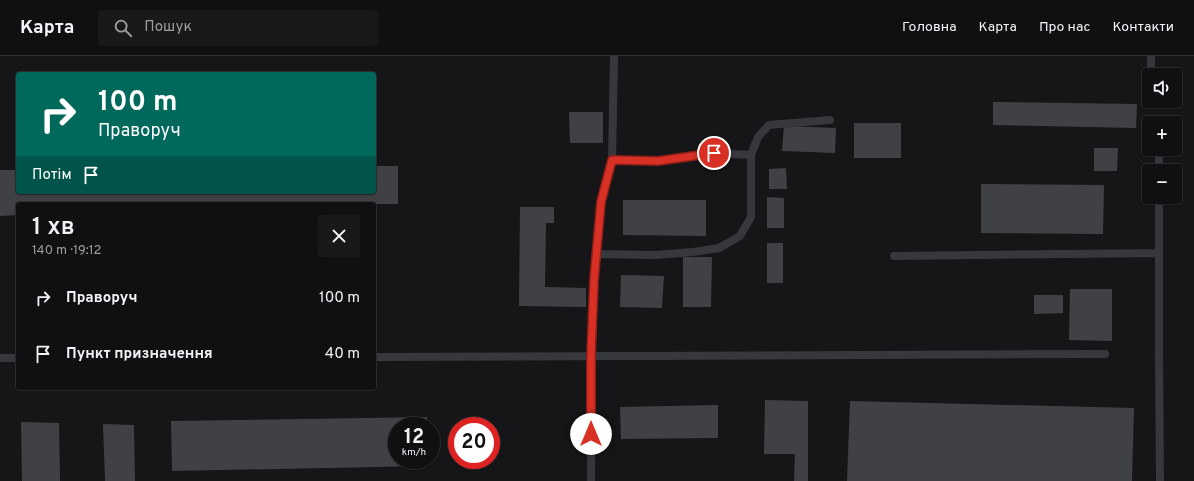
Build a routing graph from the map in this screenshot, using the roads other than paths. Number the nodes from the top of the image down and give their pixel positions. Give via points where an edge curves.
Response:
1 (614, 56) edge
2 (1151, 56) edge
3 (1151, 68) edge
4 (830, 120) dead end
5 (751, 154) junction
6 (612, 160) junction
7 (1159, 204) edge
8 (1159, 253) junction
9 (597, 254) junction
10 (894, 256) dead end
11 (1105, 354) dead end
12 (591, 356) junction
13 (376, 357) edge
14 (0, 358) edge
15 (16, 358) edge
16 (591, 481) edge
17 (1160, 481) edge

1 - 6 lane
2 - 3 lane
4 - 5 lane via 769,125 758,137
5 - 6 lane via 714,153 658,161
5 - 9 lane via 751,217 740,236 719,248 693,252 656,255
6 - 9 lane via 601,202
7 - 8 lane
8 - 10 lane
8 - 17 lane
9 - 12 lane
11 - 12 lane
12 - 13 lane
12 - 16 lane
14 - 15 lane

